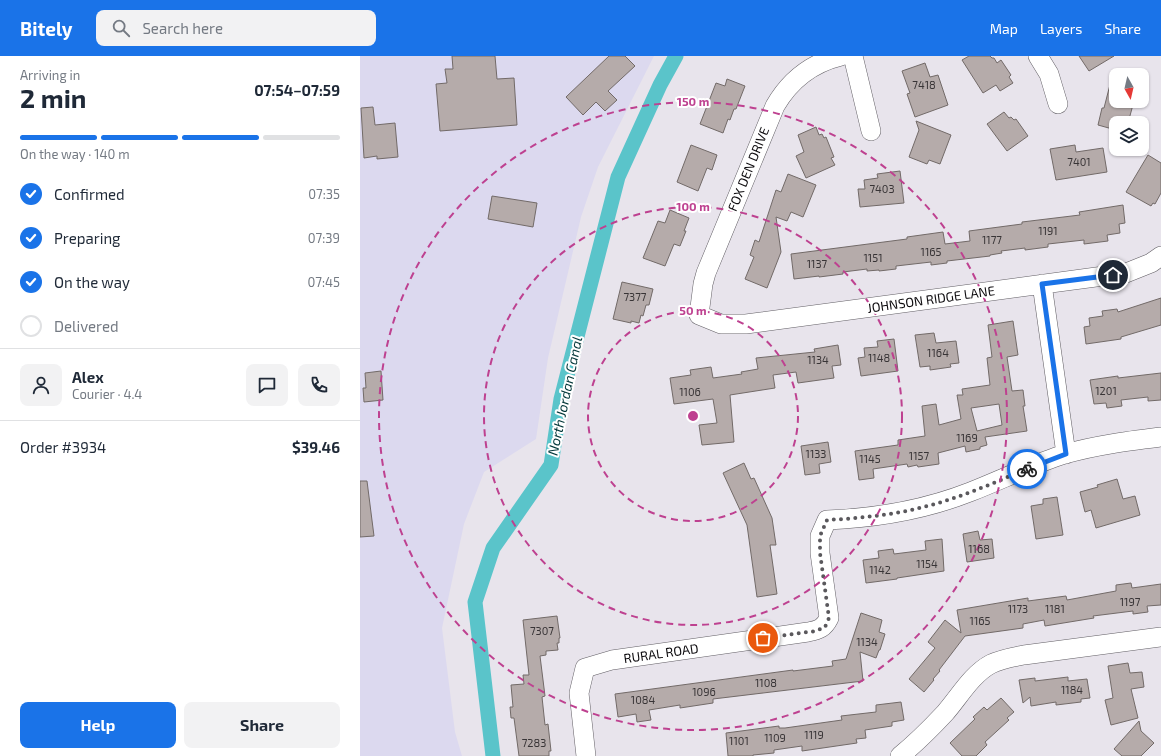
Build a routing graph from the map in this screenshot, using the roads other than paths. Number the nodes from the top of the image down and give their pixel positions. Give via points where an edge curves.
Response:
1 (841, 56) edge
2 (853, 56) edge
3 (1038, 56) edge
4 (1058, 104) dead end
5 (871, 131) dead end
6 (1161, 256) edge
7 (1042, 284) junction
8 (699, 315) joint
9 (1161, 437) edge
10 (1066, 454) junction
11 (1161, 636) edge
12 (586, 756) edge
13 (900, 756) edge

1 - 8 street, FOX DEN DRIVE via 803,72 782,93 706,273
2 - 5 street
3 - 4 street via 1049,74
6 - 7 street, JOHNSON RIDGE LANE via 1126,273
7 - 8 street, JOHNSON RIDGE LANE via 746,324 721,324
7 - 10 street
9 - 10 street
10 - 12 street, RURAL ROAD via 937,503 862,519 827,520 820,536 829,618 825,627 816,631 612,660 585,668 579,693
11 - 13 street via 1024,655 991,664 978,673 944,714

